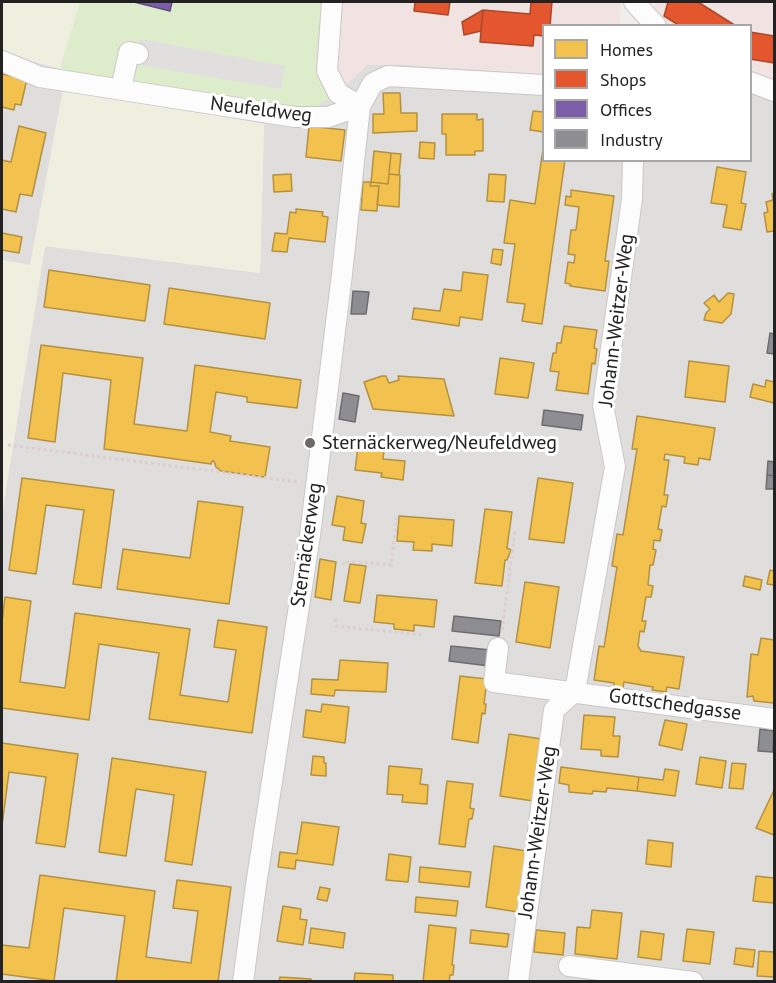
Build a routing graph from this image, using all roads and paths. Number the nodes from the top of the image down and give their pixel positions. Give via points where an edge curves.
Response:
1 (332, 2) edge
2 (635, 2) edge
3 (636, 24) edge
4 (654, 24) edge
5 (138, 54) dead end
6 (2, 62) edge
7 (752, 83) edge
8 (542, 85) edge
9 (121, 89) junction
10 (774, 92) edge
11 (752, 98) edge
12 (774, 99) edge
13 (360, 106) junction
14 (633, 162) edge
15 (8, 445) dead end
16 (316, 484) junction
17 (397, 518) dead end
18 (515, 531) dead end
19 (343, 565) dead end
20 (335, 619) dead end
21 (423, 634) dead end
22 (498, 648) joint
23 (575, 691) junction
24 (774, 719) edge
25 (569, 966) dead end
26 (243, 981) edge
27 (518, 981) edge
28 (693, 981) edge

1 - 13 street via 327,71 338,93
2 - 3 street
2 - 4 street
5 - 9 street via 129,52
6 - 9 street, Neufeldweg via 40,77
7 - 10 street
8 - 13 street via 388,76 373,83
9 - 13 street, Neufeldweg via 295,117 328,117
11 - 12 street
13 - 16 street, Sternäckerweg
14 - 23 street, Johann-Weitzer-Weg via 632,200 603,405 615,467
15 - 16 path
16 - 26 street, Sternäckerweg
17 - 19 path via 391,565 345,561
18 - 22 path
20 - 21 path via 336,626
22 - 23 street via 494,682
23 - 24 street, Gottschedgasse
23 - 27 street, Johann-Weitzer-Weg via 554,710
25 - 28 street

